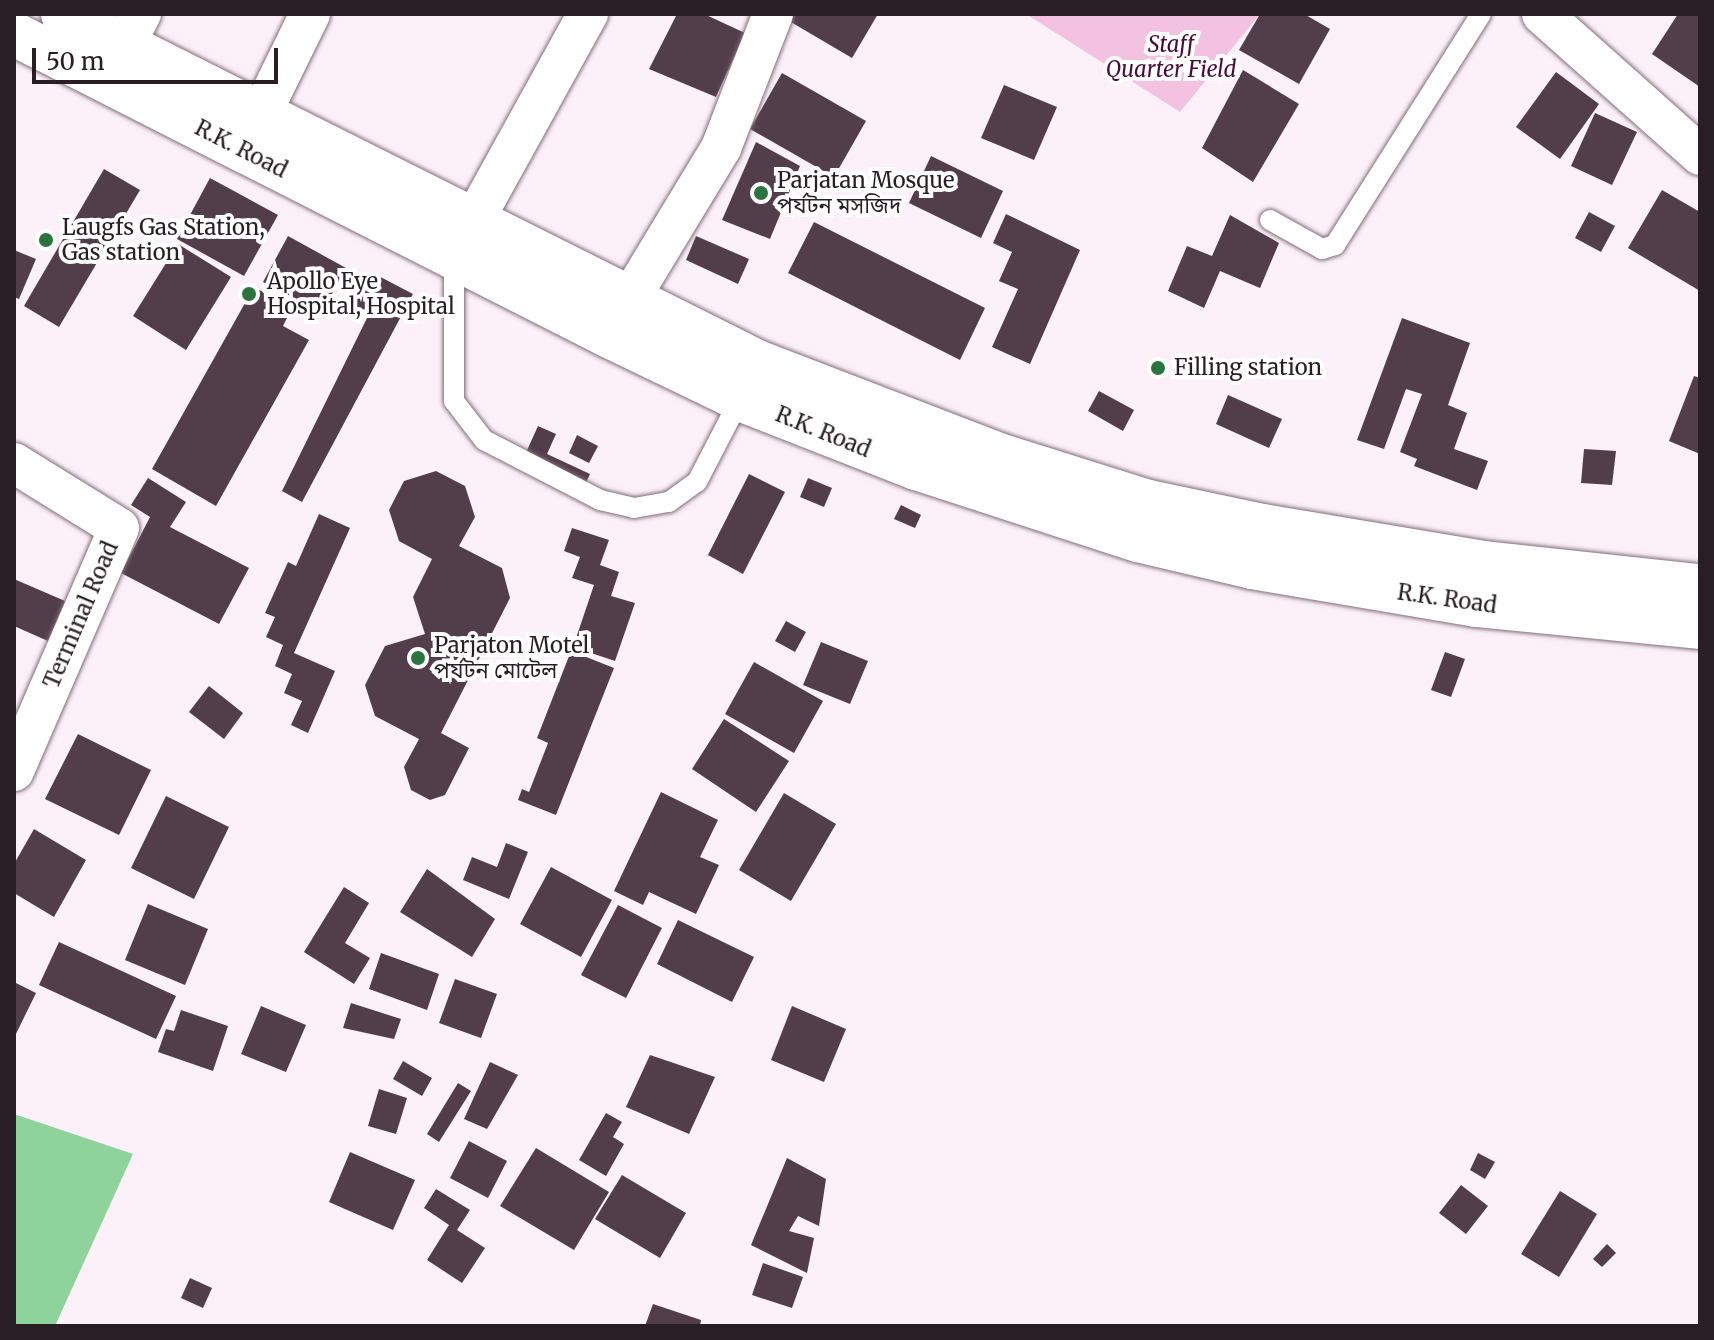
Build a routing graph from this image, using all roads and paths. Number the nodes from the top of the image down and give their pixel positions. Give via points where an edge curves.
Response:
1 (63, 14) edge
2 (310, 14) edge
3 (588, 14) edge
4 (773, 14) edge
5 (1481, 14) edge
6 (1542, 14) edge
7 (133, 29) edge
8 (14, 34) edge
9 (261, 114) junction
10 (1700, 155) edge
11 (1270, 220) dead end
12 (464, 240) junction
13 (629, 300) junction
14 (740, 399) junction
15 (14, 463) edge
16 (1700, 586) edge
17 (1700, 627) edge
18 (14, 771) edge

1 - 7 highway, R.K. Road
2 - 9 street
3 - 12 street
4 - 13 street via 721,148
5 - 11 lane via 1335,245 1322,249
6 - 10 street
7 - 9 highway, R.K. Road
8 - 12 highway, R.K. Road
9 - 12 highway, R.K. Road
12 - 13 highway, R.K. Road
12 - 14 highway, R.K. Road
12 - 14 lane via 454,401 484,440 600,500 634,508 669,502 697,482
13 - 16 highway, R.K. Road via 757,362 930,430 1149,502 1483,563
14 - 17 highway, R.K. Road via 990,494 1138,540 1252,567 1477,605
15 - 18 street, Terminal Road via 119,528

